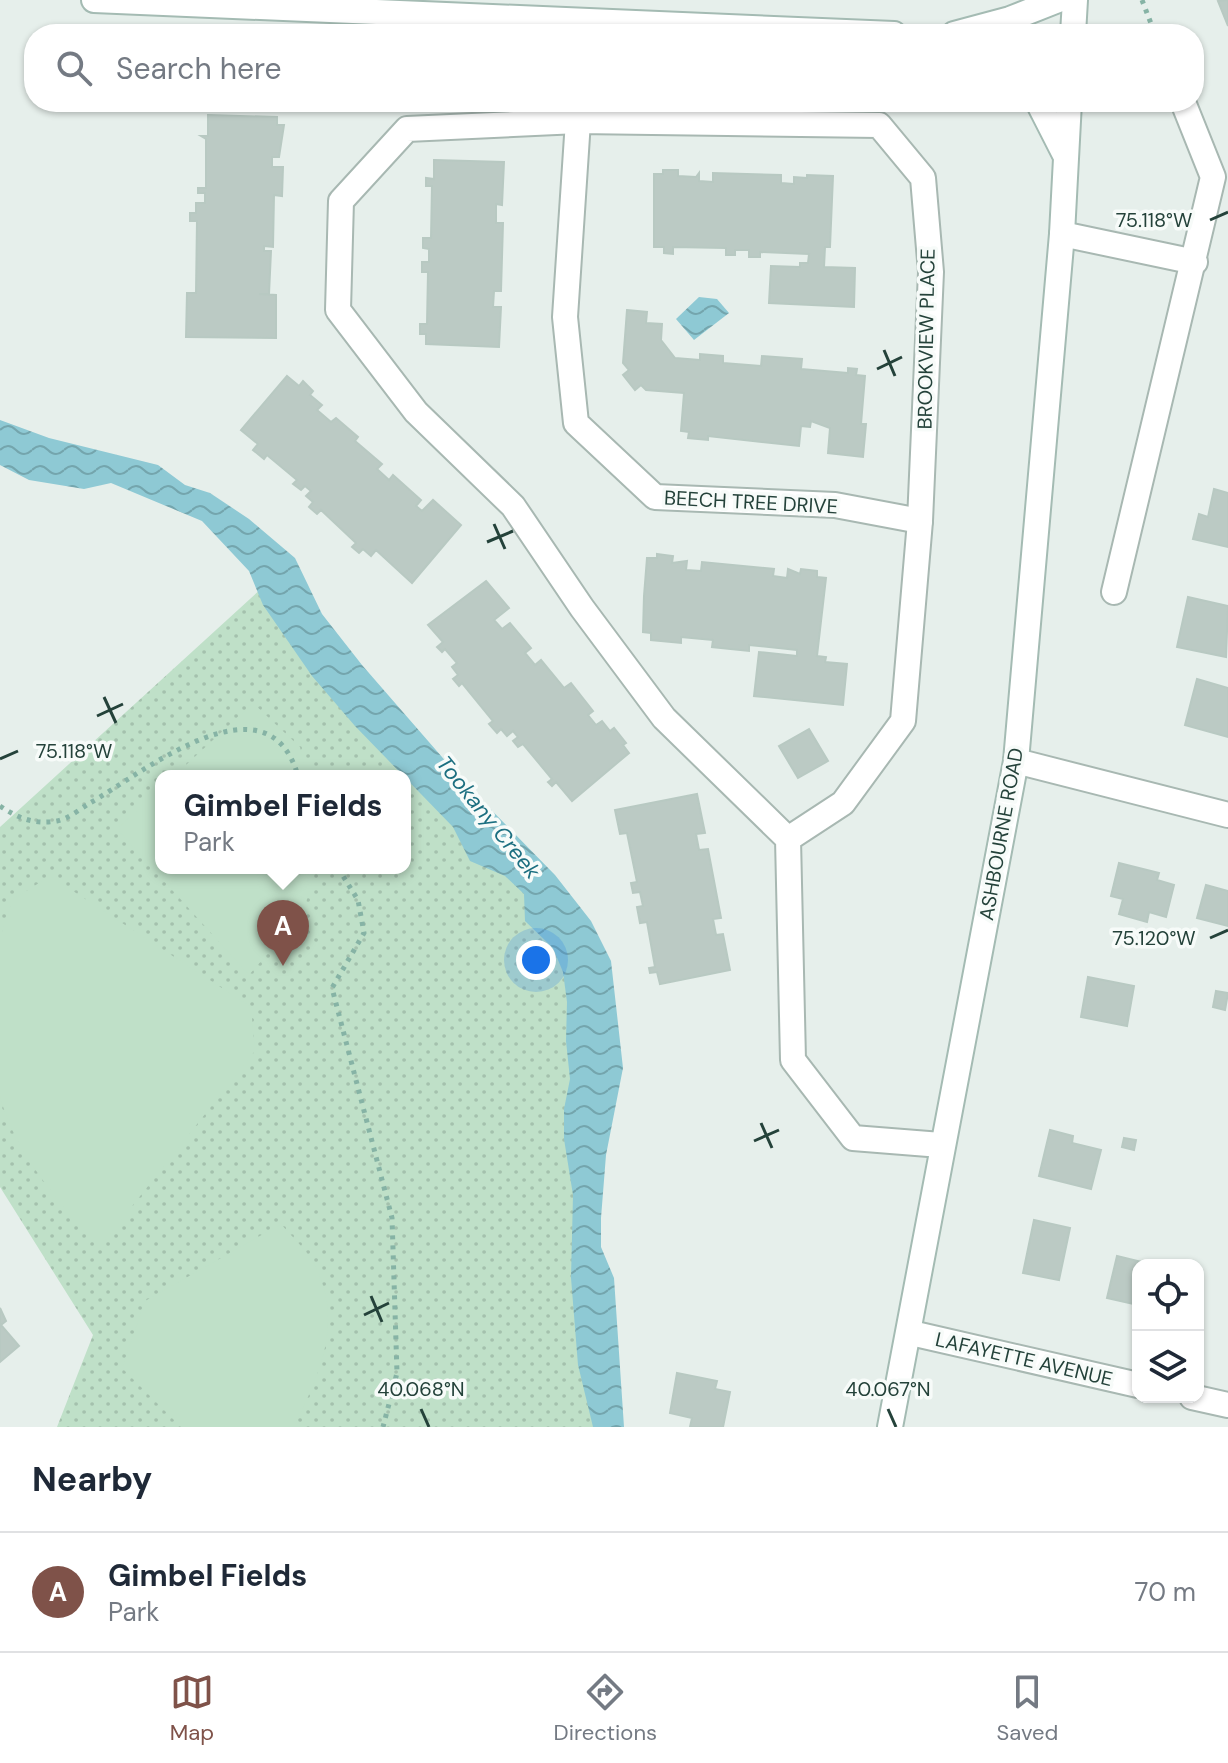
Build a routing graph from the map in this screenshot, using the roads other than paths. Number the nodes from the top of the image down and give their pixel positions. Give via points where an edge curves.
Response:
1 (94, 0) edge
2 (1058, 0) edge
3 (1075, 0) edge
4 (395, 8) edge
5 (702, 24) edge
6 (991, 24) edge
7 (1074, 24) edge
8 (1043, 112) edge
9 (1068, 112) edge
10 (1187, 112) edge
11 (578, 121) junction
12 (1065, 157) junction
13 (1062, 234) junction
14 (1195, 262) junction
15 (920, 521) junction
16 (1114, 592) dead end
17 (1016, 761) junction
18 (1228, 815) edge
19 (788, 839) junction
20 (941, 1145) junction
21 (911, 1333) junction
22 (1132, 1384) edge
23 (1204, 1400) edge
24 (1228, 1405) edge
25 (890, 1427) edge

1 - 4 street
2 - 6 street
3 - 7 street
4 - 5 street
8 - 12 street
9 - 12 street, ASHBOURNE ROAD
10 - 14 street via 1213,177
11 - 15 street, BEECH TREE DRIVE via 565,317 576,423 655,497 835,505
11 - 15 street, BROOKVIEW PLACE via 879,125 923,178 931,272
11 - 19 street, BROOKVIEW PLACE via 407,129 341,201 338,310 416,412 513,506 664,718
12 - 13 street, ASHBOURNE ROAD
13 - 14 street
13 - 17 street, ASHBOURNE ROAD
14 - 16 street
15 - 19 street, BROOKVIEW PLACE via 903,721 843,803
17 - 18 street
17 - 20 street, ASHBOURNE ROAD
19 - 20 street via 793,1060 853,1138
20 - 21 street, ASHBOURNE ROAD
21 - 22 street, LAFAYETTE AVENUE
21 - 25 street, ASHBOURNE ROAD
23 - 24 street

